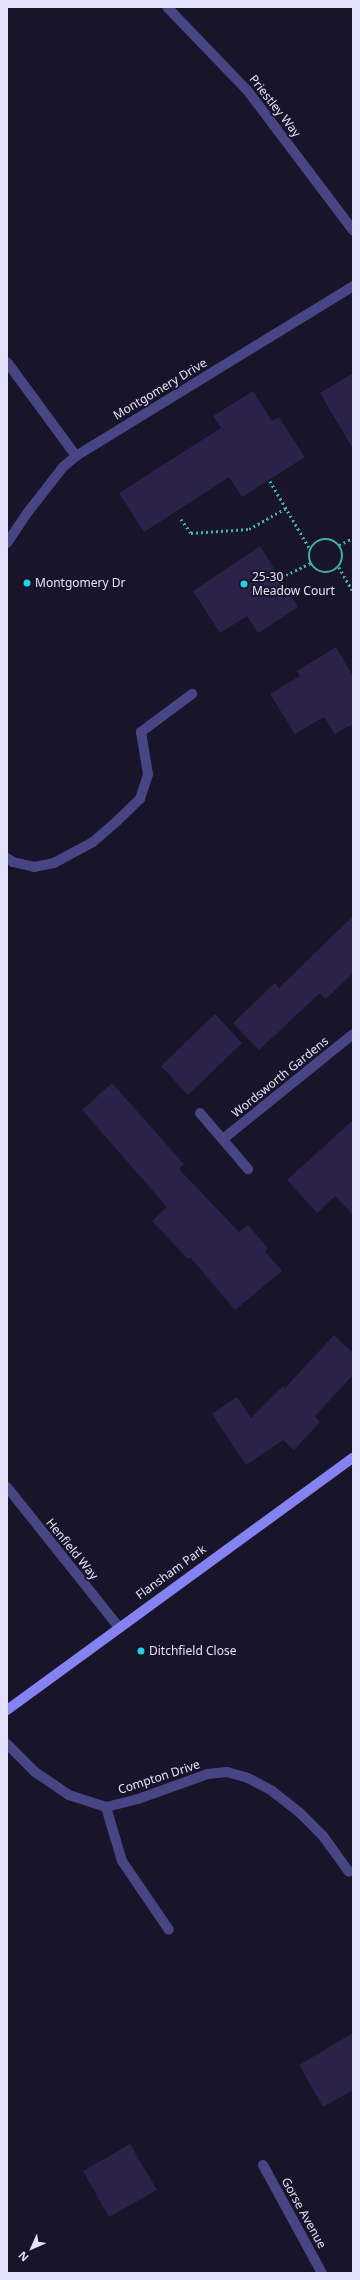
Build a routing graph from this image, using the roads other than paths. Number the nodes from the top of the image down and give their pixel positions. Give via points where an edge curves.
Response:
1 (167, 7) edge
2 (353, 230) edge
3 (353, 286) edge
4 (7, 362) edge
5 (76, 456) junction
6 (7, 543) edge
7 (192, 694) dead end
8 (7, 858) edge
9 (353, 1034) edge
10 (200, 1113) dead end
11 (223, 1139) junction
12 (248, 1169) dead end
13 (353, 1458) edge
14 (7, 1487) edge
15 (118, 1626) junction
16 (7, 1710) edge
17 (7, 1744) edge
18 (106, 1807) junction
19 (349, 1872) dead end
20 (169, 1930) dead end
21 (263, 2165) dead end
22 (322, 2273) edge

1 - 2 street, Priestley Way via 247,90
3 - 5 street, Montgomery Drive
4 - 5 street
5 - 6 street, Montgomery Drive via 63,467
7 - 8 street via 141,732 148,774 140,800 93,842 54,863 34,867
9 - 11 street, Wordsworth Gardens
10 - 11 street
11 - 12 street
13 - 15 street, Flansham Park
14 - 15 street, Henfield Way
15 - 16 street, Flansham Park
17 - 18 street, Compton Drive via 35,1772 69,1794
18 - 19 street, Compton Drive via 138,1799 208,1774 227,1772 248,1778 272,1791 299,1812 323,1836
18 - 20 street, Compton Drive via 122,1861
21 - 22 street, Gorse Avenue

